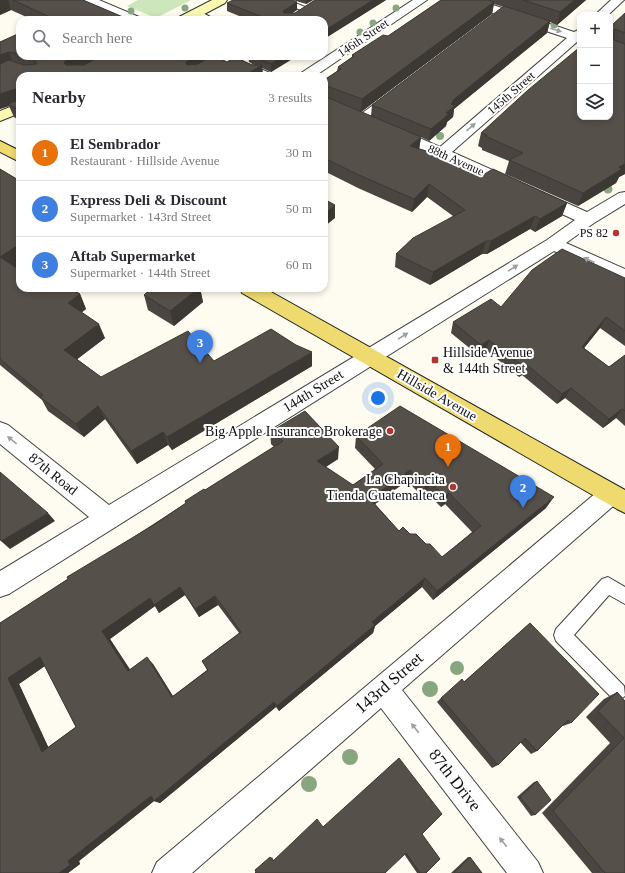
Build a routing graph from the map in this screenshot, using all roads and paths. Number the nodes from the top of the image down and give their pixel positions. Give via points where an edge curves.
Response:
1 (89, 0) edge
2 (221, 0) edge
3 (281, 0) edge
4 (421, 0) edge
5 (466, 0) edge
6 (618, 0) edge
7 (604, 12) edge
8 (196, 13) junction
9 (126, 16) edge
10 (190, 16) edge
11 (203, 16) edge
12 (294, 16) edge
13 (577, 36) edge
14 (577, 37) edge
15 (223, 60) edge
16 (254, 72) edge
17 (312, 72) edge
18 (395, 93) edge
19 (16, 108) edge
20 (346, 111) edge
21 (0, 117) edge
22 (372, 123) junction
23 (0, 146) edge
24 (442, 153) junction
25 (16, 155) edge
26 (625, 197) edge
27 (588, 219) junction
28 (553, 244) junction
29 (625, 276) edge
30 (256, 292) edge
31 (370, 357) junction
32 (0, 431) edge
33 (618, 498) edge
34 (107, 518) junction
35 (0, 585) edge
36 (625, 596) edge
37 (383, 688) junction
38 (623, 691) edge
39 (168, 873) edge
40 (527, 873) edge

1 - 9 street
2 - 8 main road
3 - 12 lane via 309,8
4 - 17 street, 146th Street
5 -> 13 street via 499,15
6 - 7 street
8 - 10 main road
8 - 11 lane
24 -> 14 street, 145th Street
15 - 16 street
18 - 22 lane
19 - 21 main road
20 - 22 street, 88th Avenue
22 - 24 street, 88th Avenue
23 - 25 main road
24 - 27 street, 88th Avenue
26 - 27 street, 144th Street
27 - 28 street, 144th Street
29 -> 28 street
31 -> 28 street, 144th Street
30 - 31 main road, Hillside Avenue
31 - 33 main road, Hillside Avenue
31 - 34 street, 144th Street
34 -> 32 street, 87th Road
33 - 37 street, 143rd Street
34 - 35 street, 144th Street
36 - 38 lane via 608,585 562,635
37 - 39 street, 143rd Street
40 -> 37 street, 87th Drive

